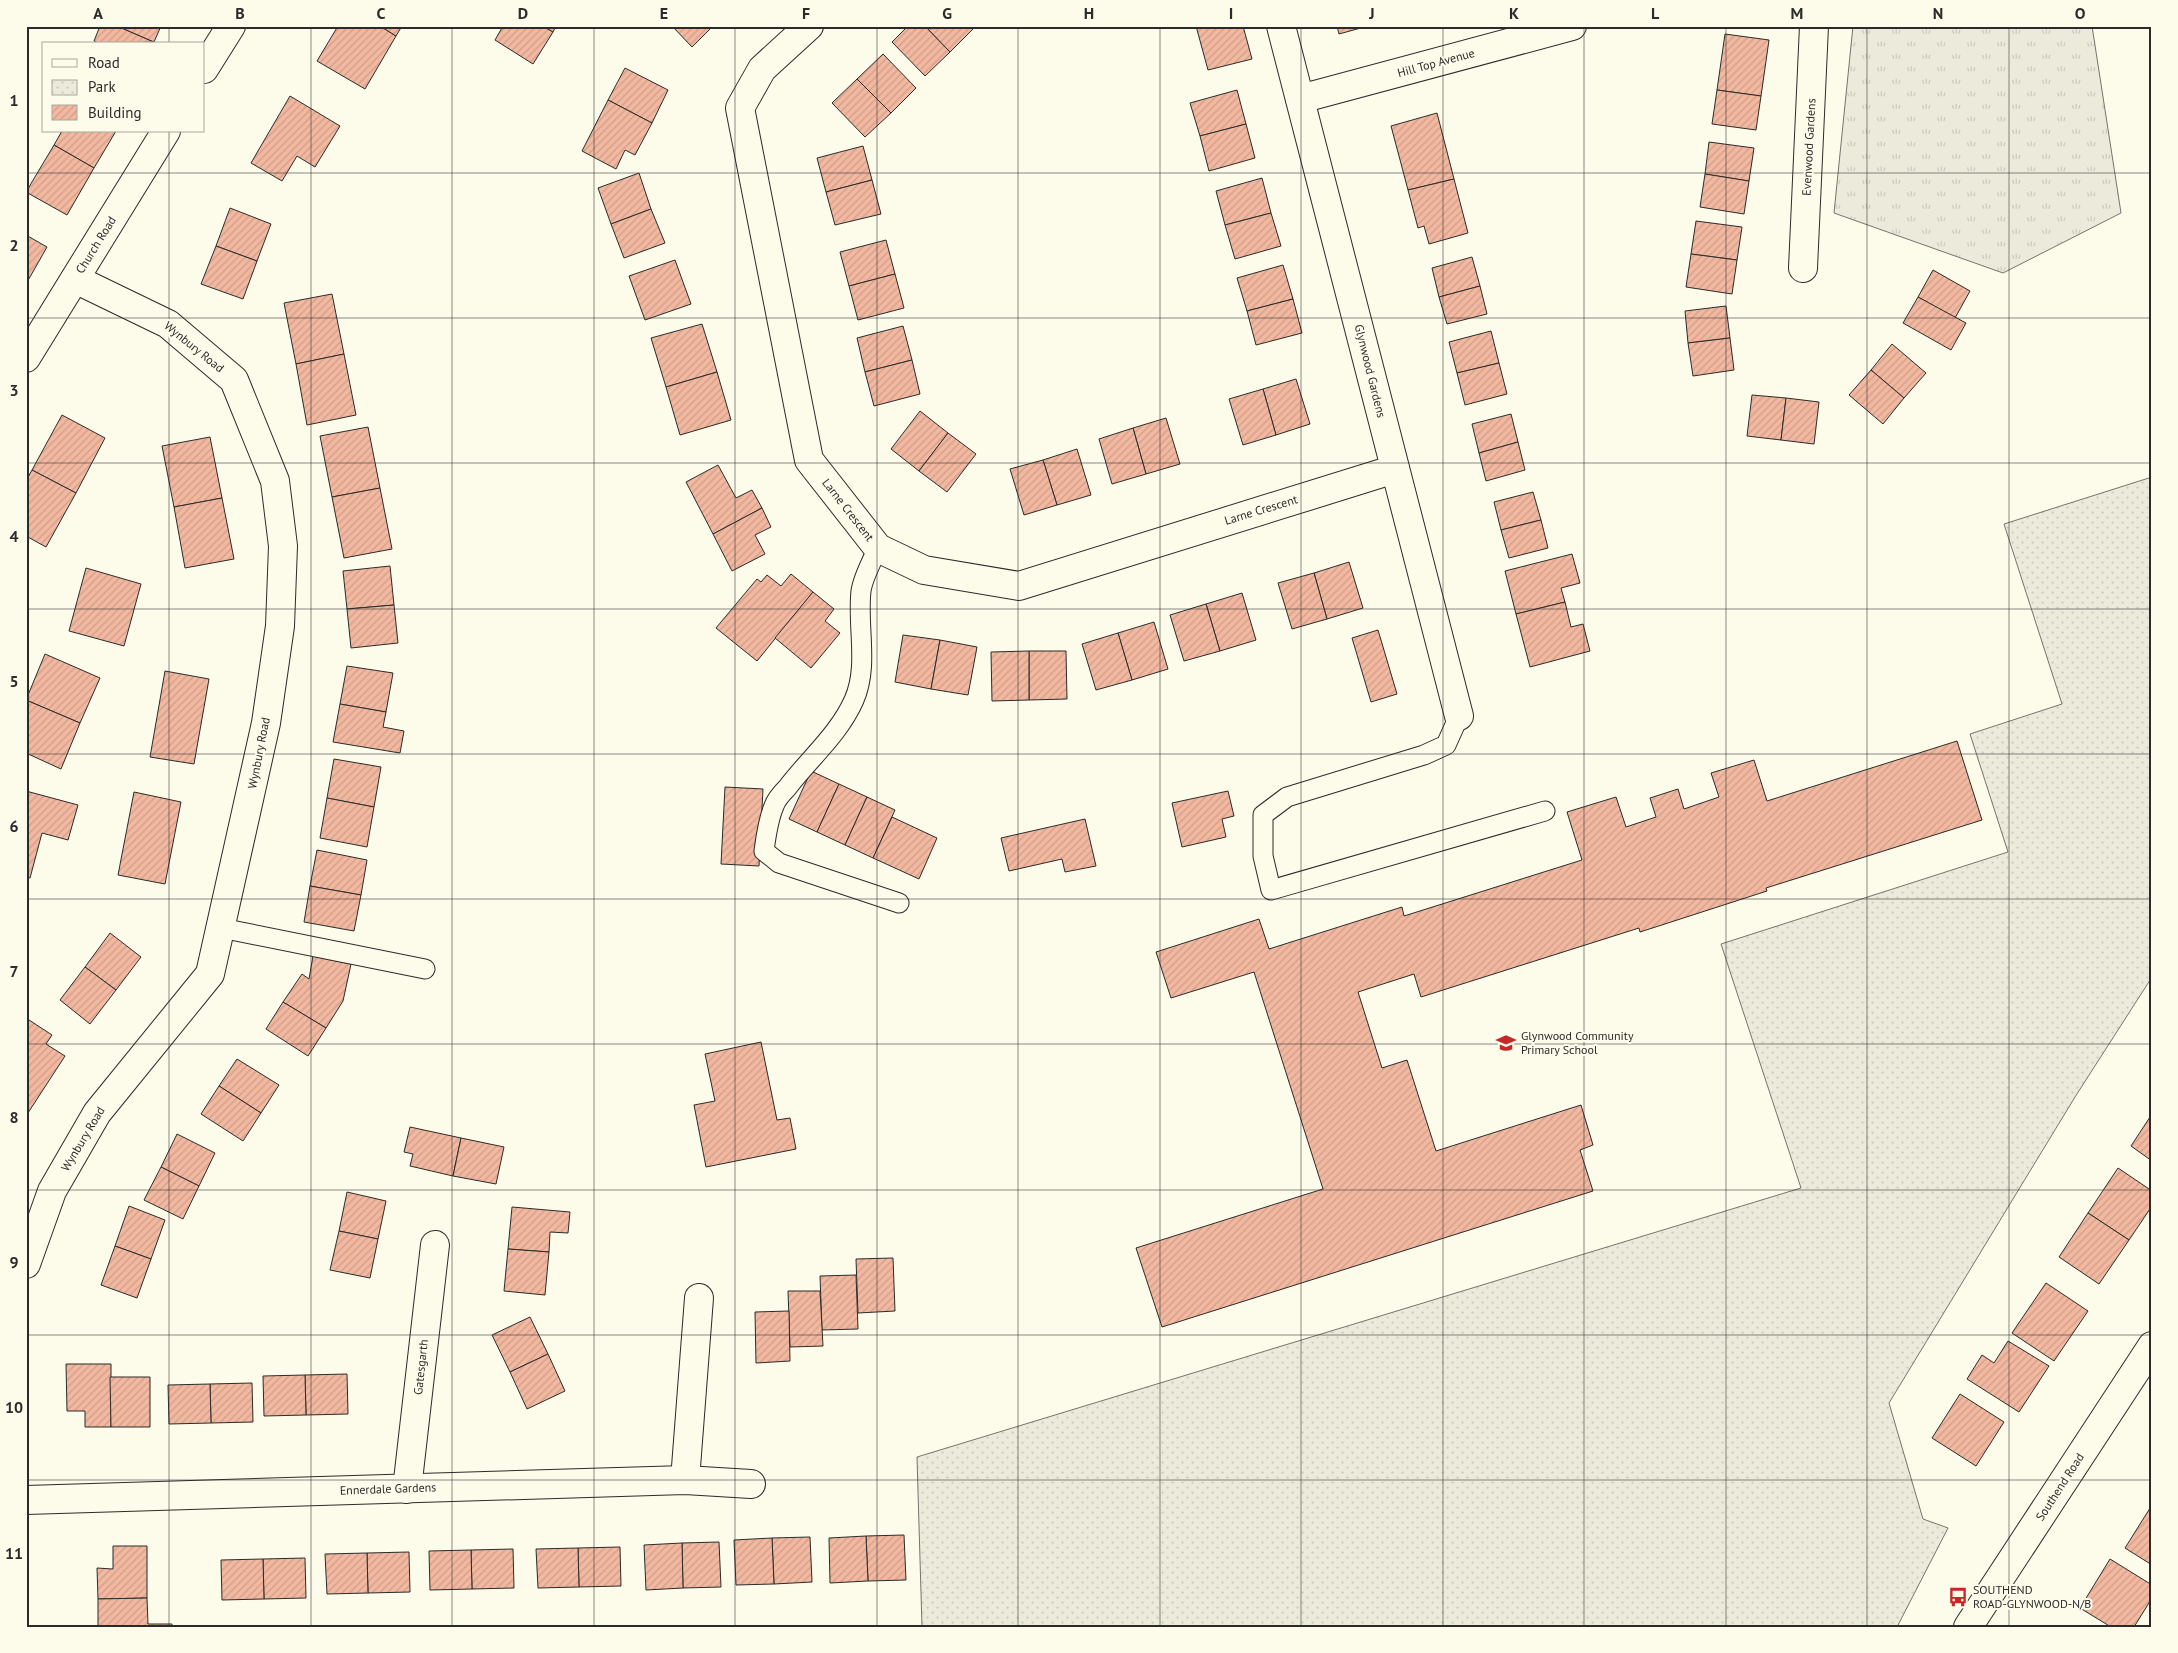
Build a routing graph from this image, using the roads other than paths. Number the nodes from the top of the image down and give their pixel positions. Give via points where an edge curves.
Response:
1 (231, 26) edge
2 (809, 26) edge
3 (1281, 26) edge
4 (1572, 26) edge
5 (1814, 26) edge
6 (205, 68) edge
7 (1300, 99) junction
8 (165, 132) edge
9 (1803, 268) dead end
10 (75, 279) junction
11 (26, 358) edge
12 (1395, 468) junction
13 (878, 548) junction
14 (1459, 716) joint
15 (1546, 811) dead end
16 (899, 904) dead end
17 (221, 928) junction
18 (425, 969) dead end
19 (434, 1245) dead end
20 (26, 1264) edge
21 (699, 1298) dead end
22 (2152, 1346) edge
23 (684, 1480) junction
24 (751, 1484) dead end
25 (407, 1489) junction
26 (26, 1500) edge
27 (1968, 1627) edge

1 - 6 street
2 - 13 street, Larne Crescent via 762,69 740,108 808,460
3 - 7 street, Glynwood Gardens
4 - 7 street, Hill Top Avenue
5 - 9 street, Evenwood Gardens
7 - 12 street, Glynwood Gardens
8 - 10 street, Church Road
10 - 11 street, Church Road
10 - 17 street, Wynbury Road via 168,324 234,380 275,481 283,546 280,626 266,723
12 - 13 street, Larne Crescent via 1019,586 924,570
12 - 14 street, Glynwood Gardens
13 - 16 lane via 861,588 862,663 854,700 822,748 774,805 764,851 779,863
14 - 15 lane via 1446,744 1424,755 1287,797 1263,815 1263,856 1271,890
17 - 18 lane
17 - 20 street, Wynbury Road via 210,974 97,1112 52,1191
19 - 25 street, Gatesgarth
21 - 23 street
22 - 27 street, Southend Road
23 - 24 street, Ennerdale Gardens
23 - 25 street, Ennerdale Gardens
25 - 26 street, Ennerdale Gardens

